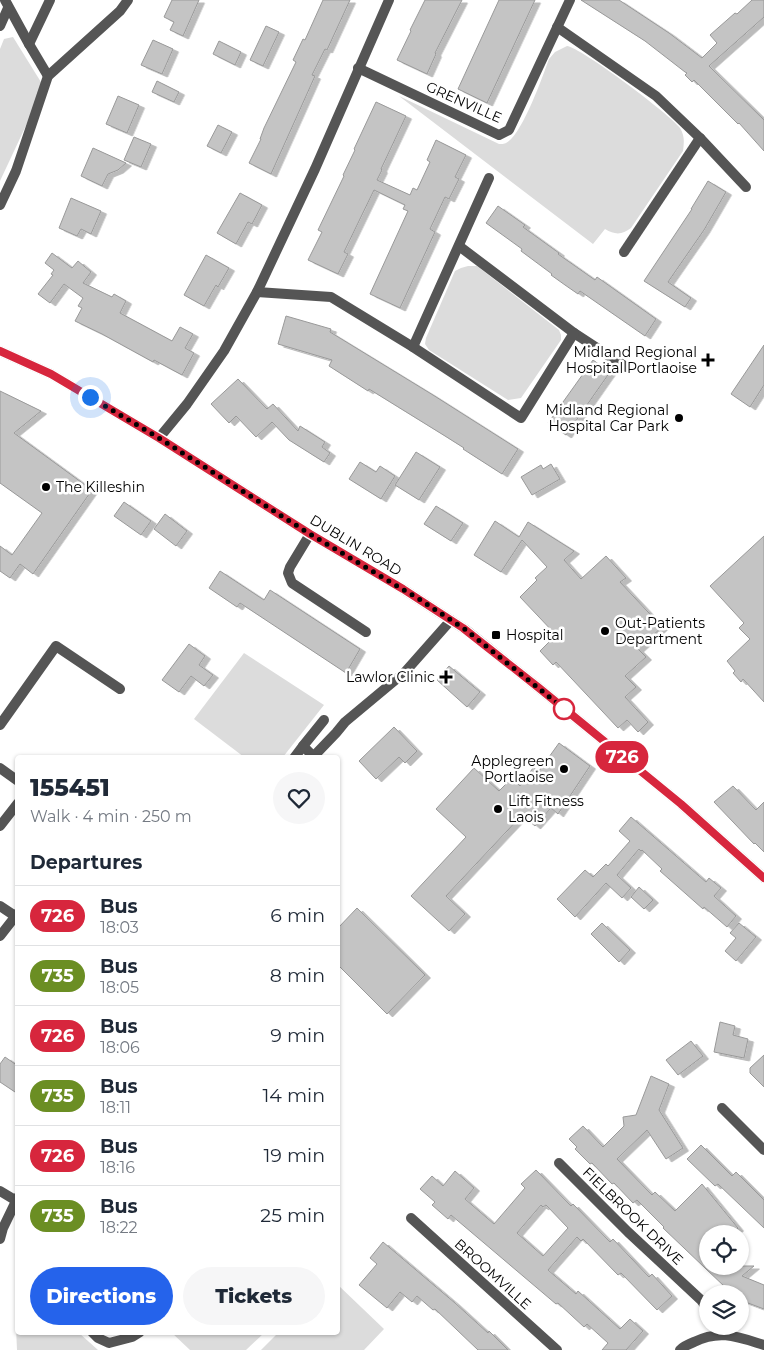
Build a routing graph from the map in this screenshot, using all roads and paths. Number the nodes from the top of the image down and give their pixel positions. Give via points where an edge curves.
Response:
1 (50, 0) edge
2 (128, 0) edge
3 (389, 0) edge
4 (570, 0) edge
5 (7, 4) edge
6 (0, 26) edge
7 (557, 27) junction
8 (29, 44) junction
9 (358, 68) junction
10 (48, 76) junction
11 (700, 138) junction
12 (490, 178) dead end
13 (746, 187) dead end
14 (0, 205) edge
15 (459, 246) junction
16 (624, 252) dead end
17 (257, 292) junction
18 (574, 333) junction
19 (413, 347) junction
20 (0, 351) edge
21 (626, 367) dead end
22 (159, 438) junction
23 (310, 534) junction
24 (451, 620) junction
25 (366, 632) dead end
26 (120, 689) dead end
27 (324, 720) dead end
28 (0, 725) edge
29 (303, 746) junction
30 (296, 755) edge
31 (311, 755) edge
32 (315, 755) edge
33 (0, 768) edge
34 (15, 779) edge
35 (15, 807) edge
36 (0, 826) edge
37 (764, 878) edge
38 (0, 906) edge
39 (15, 914) edge
40 (15, 916) edge
41 (0, 936) edge
42 (722, 1108) dead end
43 (764, 1150) edge
44 (559, 1163) dead end
45 (0, 1191) edge
46 (15, 1198) edge
47 (15, 1200) edge
48 (411, 1218) dead end
49 (0, 1239) edge
50 (699, 1298) edge
51 (95, 1335) edge
52 (135, 1335) edge
53 (704, 1335) edge
54 (728, 1335) edge
55 (764, 1345) edge
56 (557, 1350) edge
57 (680, 1350) edge

1 - 8 street
2 - 10 street
3 - 9 street
4 - 7 street, GRENVILLE
5 - 6 street
5 - 8 street
7 - 9 street, GRENVILLE via 509,130 498,135
7 - 11 street via 656,96
8 - 10 street
9 - 17 street
10 - 14 street via 16,170
11 - 13 street
11 - 16 street
12 - 15 street
15 - 18 street
15 - 19 street
17 - 19 street via 331,297
17 - 22 street via 224,351
18 - 19 street via 520,418
18 - 21 street
20 - 22 main road, DUBLIN ROAD via 51,374
22 - 23 main road, DUBLIN ROAD
23 - 24 main road, DUBLIN ROAD
23 - 25 street via 290,567 288,573 292,583
24 - 32 street via 405,672 345,722
24 - 37 main road, DUBLIN ROAD via 681,804
26 - 28 street via 56,646
27 - 29 street
29 - 30 street
29 - 31 street
33 - 34 street
35 - 36 street
38 - 39 street
40 - 41 street
42 - 43 street
44 - 50 street, FIELBROOK DRIVE
45 - 46 street
47 - 49 street
48 - 56 street, BROOMVILLE
51 - 52 street via 109,1343
53 - 57 street
54 - 55 street

